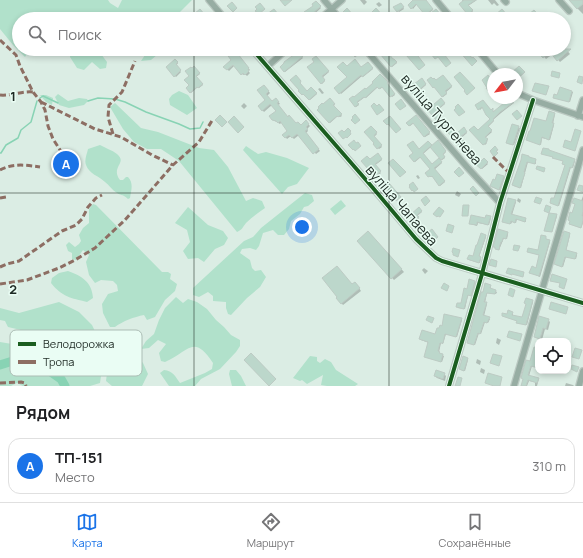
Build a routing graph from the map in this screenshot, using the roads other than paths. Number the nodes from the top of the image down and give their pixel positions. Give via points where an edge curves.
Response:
1 (209, 0) edge
2 (324, 0) edge
3 (342, 0) edge
4 (436, 0) edge
5 (559, 0) edge
6 (331, 9) junction
7 (569, 11) dead end
8 (219, 12) edge
9 (328, 12) edge
10 (334, 12) edge
11 (446, 12) edge
12 (259, 56) edge
13 (279, 56) edge
14 (371, 56) edge
15 (483, 56) edge
16 (268, 66) junction
17 (493, 68) edge
18 (523, 95) edge
19 (533, 100) junction
20 (583, 100) edge
21 (581, 116) edge
22 (583, 150) edge
23 (500, 203) junction
24 (482, 274) junction
25 (543, 292) junction
26 (583, 303) edge
27 (583, 371) edge
28 (449, 386) edge
29 (514, 386) edge
30 (579, 386) edge

1 - 8 street
2 - 6 street
3 - 6 street
4 - 11 street
5 - 7 street
6 - 9 street
6 - 10 street
12 - 16 street, вуліца Чапаева
13 - 16 street
14 - 23 street, вуліца Тургенева
15 - 17 street
16 - 24 street, вуліца Чапаева via 420,244 442,261
18 - 19 street
19 - 21 street
19 - 23 street
20 - 21 street
22 - 25 street
23 - 24 street
24 - 25 street, вуліца Чапаева
24 - 28 street
25 - 26 street, вуліца Чапаева
25 - 29 street
27 - 30 street

